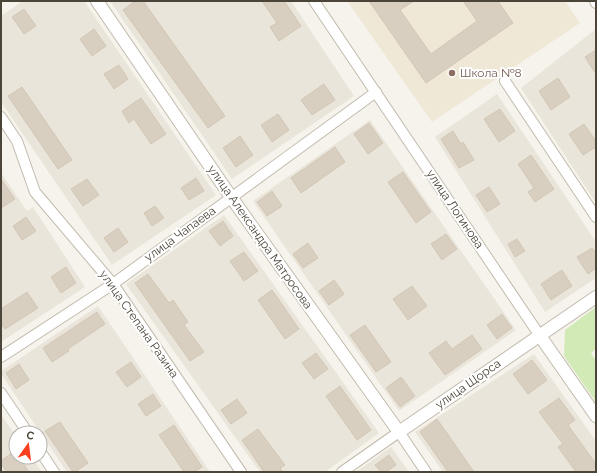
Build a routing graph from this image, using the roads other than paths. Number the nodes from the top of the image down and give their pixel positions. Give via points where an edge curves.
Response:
1 (97, 1) edge
2 (314, 1) edge
3 (506, 81) dead end
4 (376, 92) junction
5 (1, 118) edge
6 (231, 197) junction
7 (596, 217) edge
8 (113, 284) junction
9 (596, 297) edge
10 (540, 336) junction
11 (1, 358) edge
12 (1, 393) edge
13 (596, 416) edge
14 (23, 425) edge
15 (399, 432) junction
16 (48, 463) edge
17 (54, 472) edge
18 (241, 472) edge
19 (342, 472) edge
20 (426, 472) edge

1 - 6 street, улица Александра Матросова
2 - 4 street, улица Логинова
3 - 7 street
4 - 6 street, улица Чапаева
4 - 10 street, улица Логинова
5 - 8 street, улица Степана Разина via 17,141 35,192
6 - 8 street, улица Чапаева
6 - 15 street, улица Александра Матросова
8 - 11 street, улица Чапаева
8 - 18 street, улица Степана Разина
9 - 10 street, улица Щорса
10 - 13 street, улица Логинова
10 - 15 street, улица Щорса
12 - 14 street
15 - 19 street, улица Щорса
15 - 20 street, улица Александра Матросова
16 - 17 street

